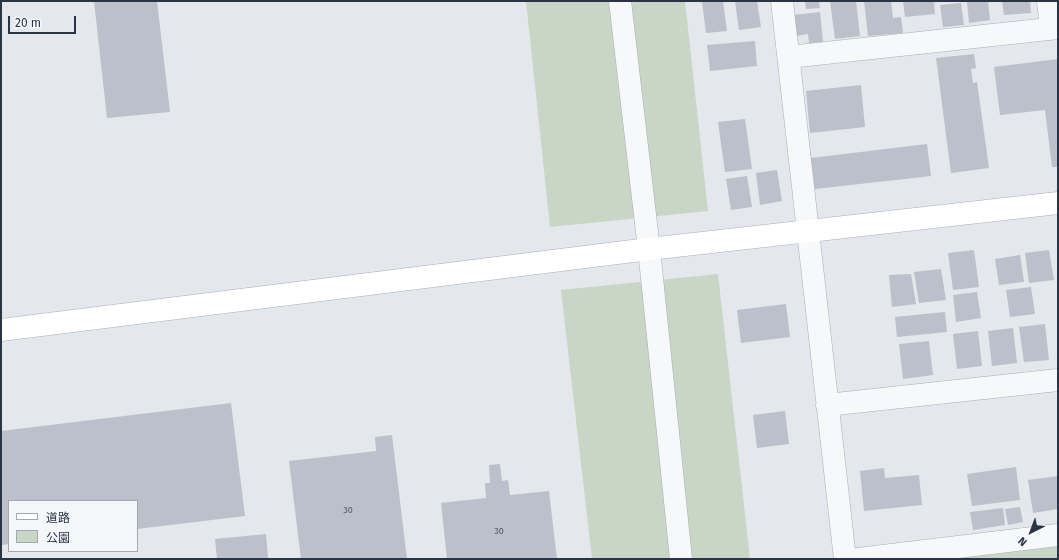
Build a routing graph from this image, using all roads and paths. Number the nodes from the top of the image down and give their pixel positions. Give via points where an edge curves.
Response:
1 (620, 1) edge
2 (782, 1) edge
3 (1048, 1) edge
4 (1055, 28) edge
5 (789, 57) junction
6 (1058, 203) edge
7 (808, 230) junction
8 (649, 249) junction
9 (1, 330) edge
10 (1058, 380) edge
11 (827, 405) junction
12 (1058, 535) edge
13 (681, 559) edge
14 (845, 559) edge
15 (858, 559) edge

1 - 8 street
2 - 5 street
3 - 4 street
4 - 5 street
5 - 7 street
6 - 7 street
7 - 8 street
7 - 11 street
8 - 9 street
8 - 13 street
10 - 11 street
11 - 14 street
12 - 15 street

